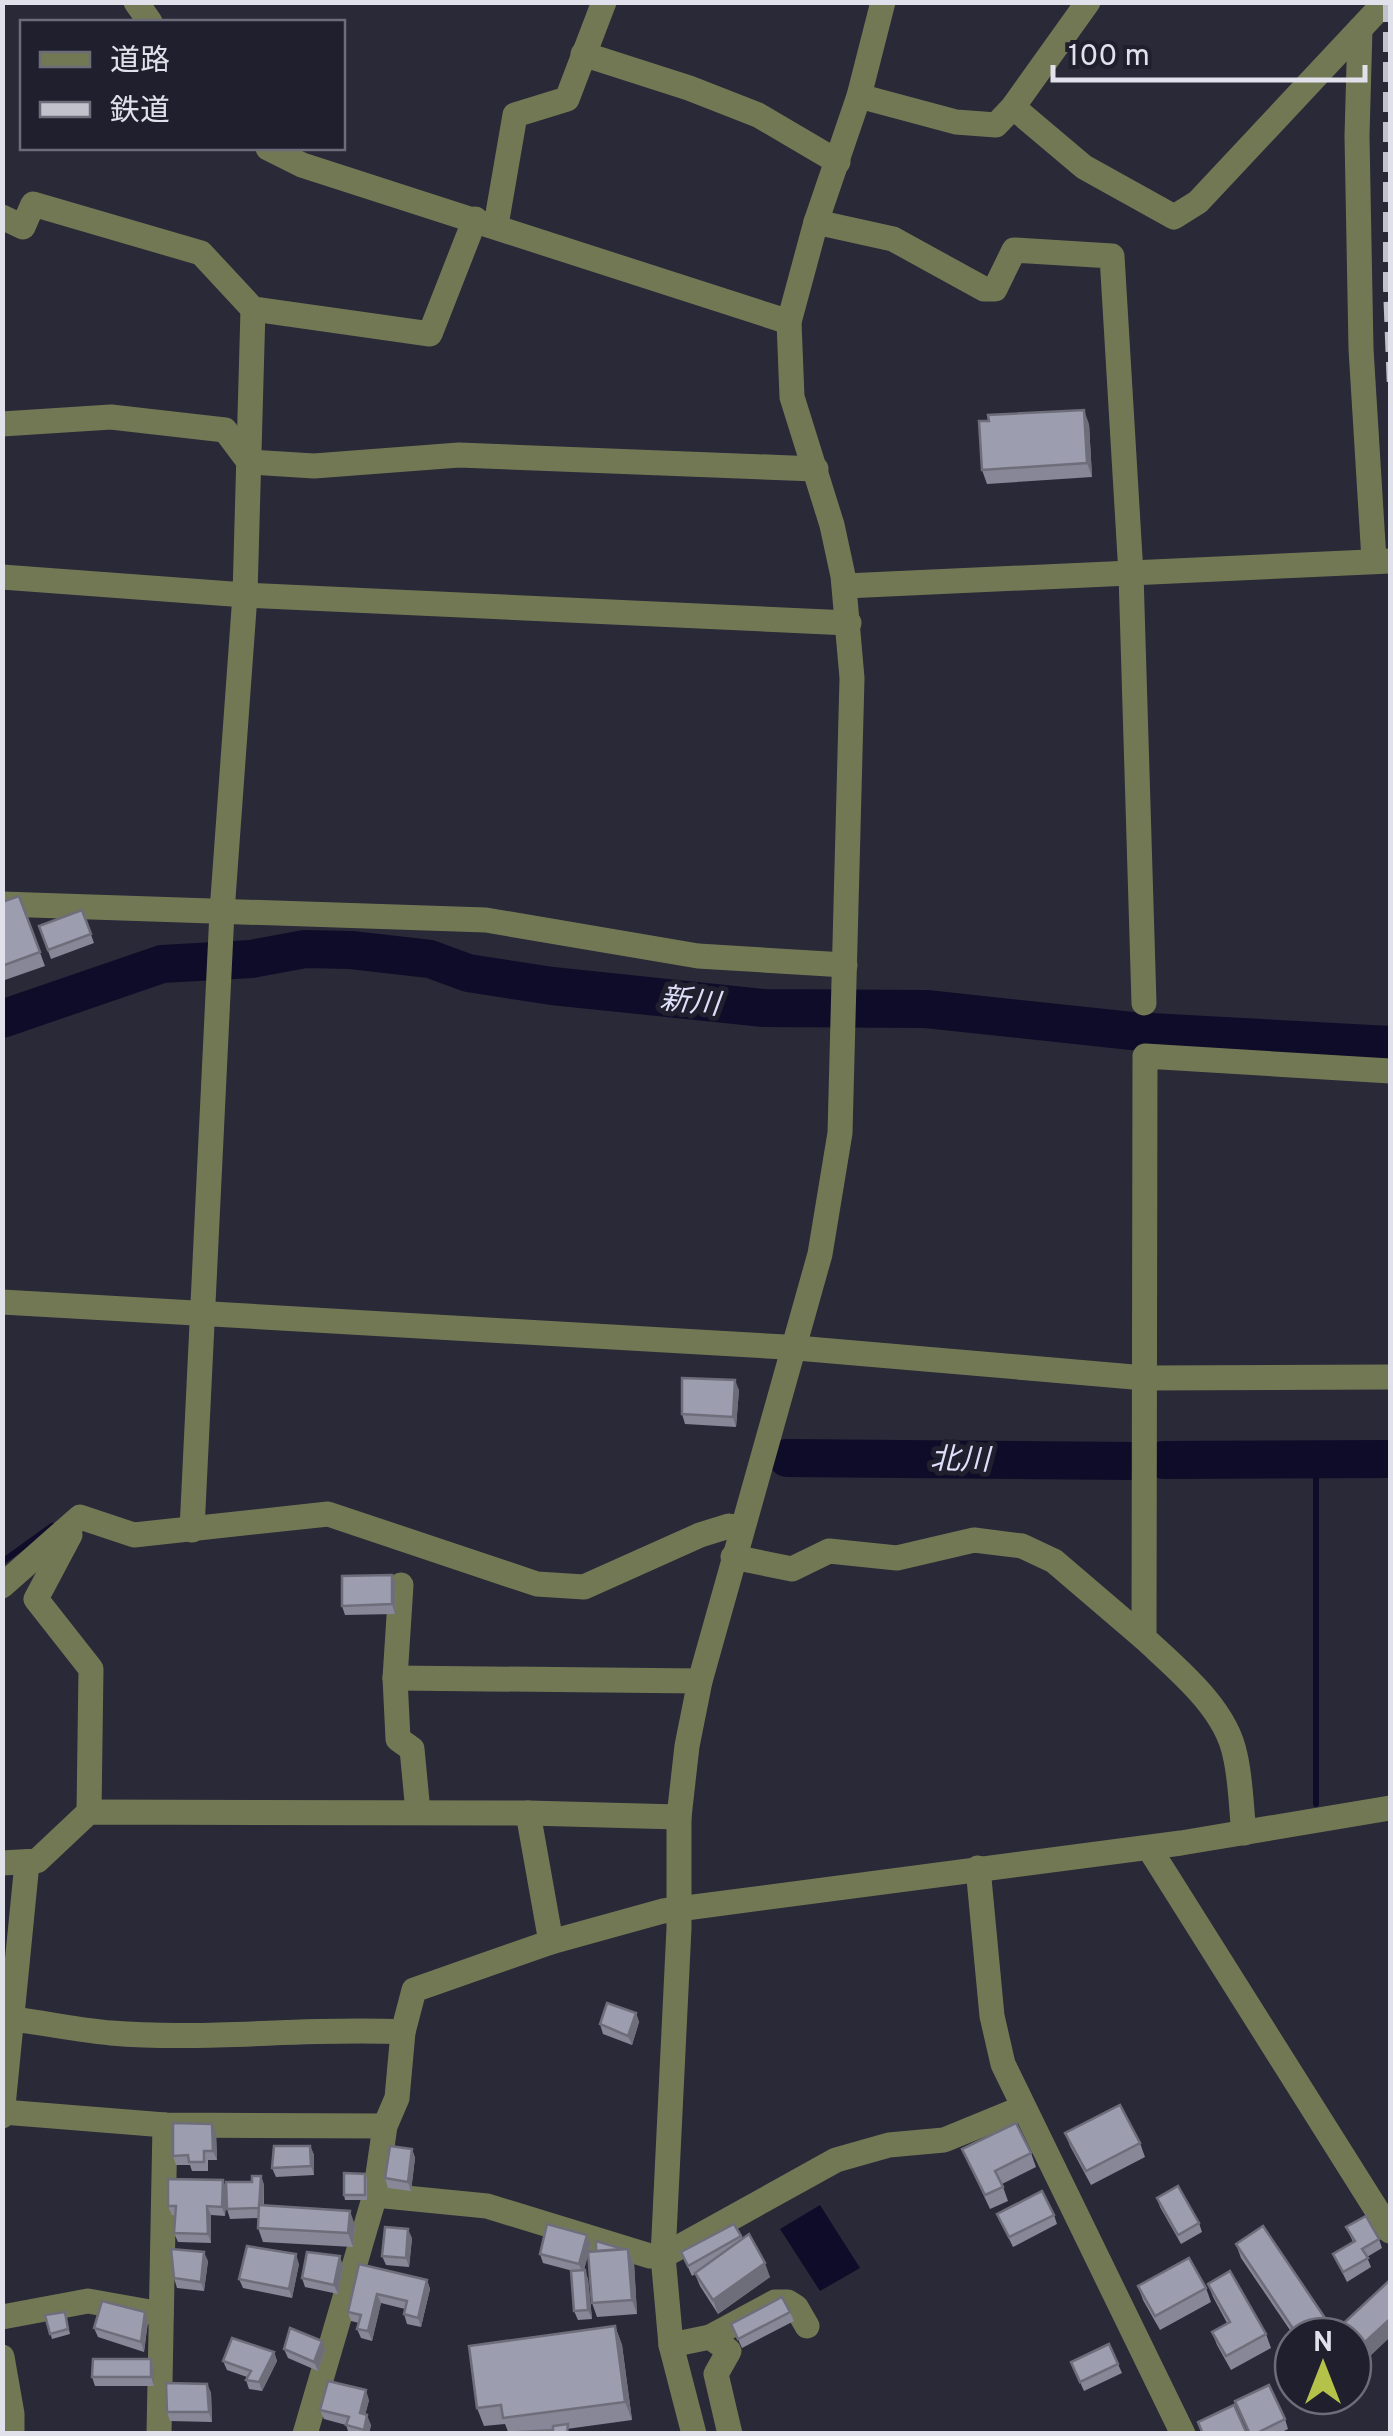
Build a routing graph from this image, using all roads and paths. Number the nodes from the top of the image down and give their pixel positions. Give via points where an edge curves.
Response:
1 (604, 2) edge
2 (883, 2) edge
3 (1088, 2) edge
4 (1371, 16) edge
5 (583, 54) junction
6 (859, 96) junction
7 (1013, 108) junction
8 (272, 150) edge
9 (838, 162) junction
10 (2, 217) edge
11 (485, 222) junction
12 (816, 222) junction
13 (253, 309) junction
14 (789, 322) junction
15 (2, 424) edge
16 (249, 462) junction
17 (816, 469) junction
18 (1382, 560) edge
19 (1130, 574) junction
20 (2, 577) edge
21 (846, 586) junction
22 (245, 595) junction
23 (849, 623) junction
24 (2, 904) edge
25 (222, 912) junction
26 (837, 973) junction
27 (1144, 1002) dead end
28 (1390, 1071) edge
29 (2, 1302) edge
30 (202, 1313) junction
31 (790, 1348) junction
32 (1390, 1377) edge
33 (1146, 1378) junction
34 (80, 1517) junction
35 (736, 1527) junction
36 (192, 1530) junction
37 (733, 1558) junction
38 (401, 1585) dead end
39 (2, 1586) edge
40 (1144, 1638) junction
41 (395, 1678) junction
42 (692, 1681) junction
43 (1390, 1808) edge
44 (89, 1812) junction
45 (418, 1812) junction
46 (528, 1813) junction
47 (670, 1817) junction
48 (1244, 1833) junction
49 (1148, 1848) junction
50 (15, 1863) edge
51 (978, 1868) junction
52 (671, 1911) junction
53 (550, 1942) junction
54 (12, 2019) junction
55 (403, 2032) junction
56 (1022, 2108) junction
57 (3, 2114) edge
58 (165, 2125) junction
59 (385, 2126) junction
60 (374, 2194) junction
61 (1390, 2231) edge
62 (656, 2256) junction
63 (160, 2314) junction
64 (2, 2317) edge
65 (807, 2326) dead end
66 (710, 2336) junction
67 (671, 2345) junction
68 (2, 2357) edge
69 (12, 2434) edge
70 (160, 2434) edge
71 (305, 2434) edge
72 (683, 2434) edge
73 (694, 2434) edge
74 (730, 2434) edge
75 (1183, 2434) edge

1 - 5 street
2 - 6 street
3 - 7 street
4 - 7 street via 1198,202 1174,216 1084,167
4 - 18 street via 1358,136 1360,348
5 - 9 street via 758,115
5 - 11 street via 567,99 515,115
6 - 7 street via 956,122 996,125
6 - 9 street
8 - 11 street
9 - 12 street
10 - 13 street via 23,227 33,204 201,253
11 - 13 street via 430,334
11 - 14 street
12 - 14 street
12 - 19 street via 893,239 984,290 995,289 1014,250 1112,256
13 - 16 street
14 - 17 street via 792,397
15 - 16 street via 111,416 225,430
16 - 17 street via 314,466 459,454
16 - 22 street
17 - 21 street
18 - 19 street
19 - 21 street
19 - 27 street
20 - 22 street
21 - 23 street
22 - 23 street
22 - 25 street
23 - 26 street
24 - 25 street
25 - 26 street via 486,920
25 - 30 street
26 - 31 street via 840,1134 820,1254
28 - 33 street via 1145,1056
29 - 30 street
30 - 31 street
30 - 36 street
31 - 33 street
31 - 35 street
32 - 33 street
33 - 40 street
34 - 36 street via 134,1535
34 - 39 street
34 - 44 street via 36,1599 91,1669
35 - 36 street via 700,1535 584,1587 537,1584 328,1514
35 - 37 street
35 - 42 street
37 - 40 street via 792,1569 830,1551 897,1558 974,1540 1022,1546 1054,1560
37 - 42 street
38 - 41 street
40 - 48 street via 1217,1716 1235,1751
41 - 42 street
41 - 45 street via 398,1739 412,1749
42 - 47 street via 687,1746
43 - 48 street
44 - 45 street
44 - 50 street via 37,1862
45 - 46 street
46 - 47 street
46 - 53 street
47 - 52 street
48 - 49 street
49 - 51 street
49 - 61 street
50 - 54 street
51 - 52 street
51 - 56 street via 992,2016
52 - 53 street
52 - 62 street
53 - 55 street via 414,1990
54 - 55 street via 113,2033
54 - 57 street
55 - 59 street via 397,2098
56 - 62 street via 944,2140 836,2160
56 - 75 street
57 - 58 street
58 - 59 street
58 - 63 street
59 - 60 street
60 - 62 street via 487,2206
60 - 71 street
62 - 67 street
62 - 72 street
63 - 64 street via 88,2301
63 - 70 street
65 - 66 street via 796,2307 775,2302
66 - 67 street
66 - 74 street via 729,2351 716,2374
67 - 73 street
68 - 69 street

